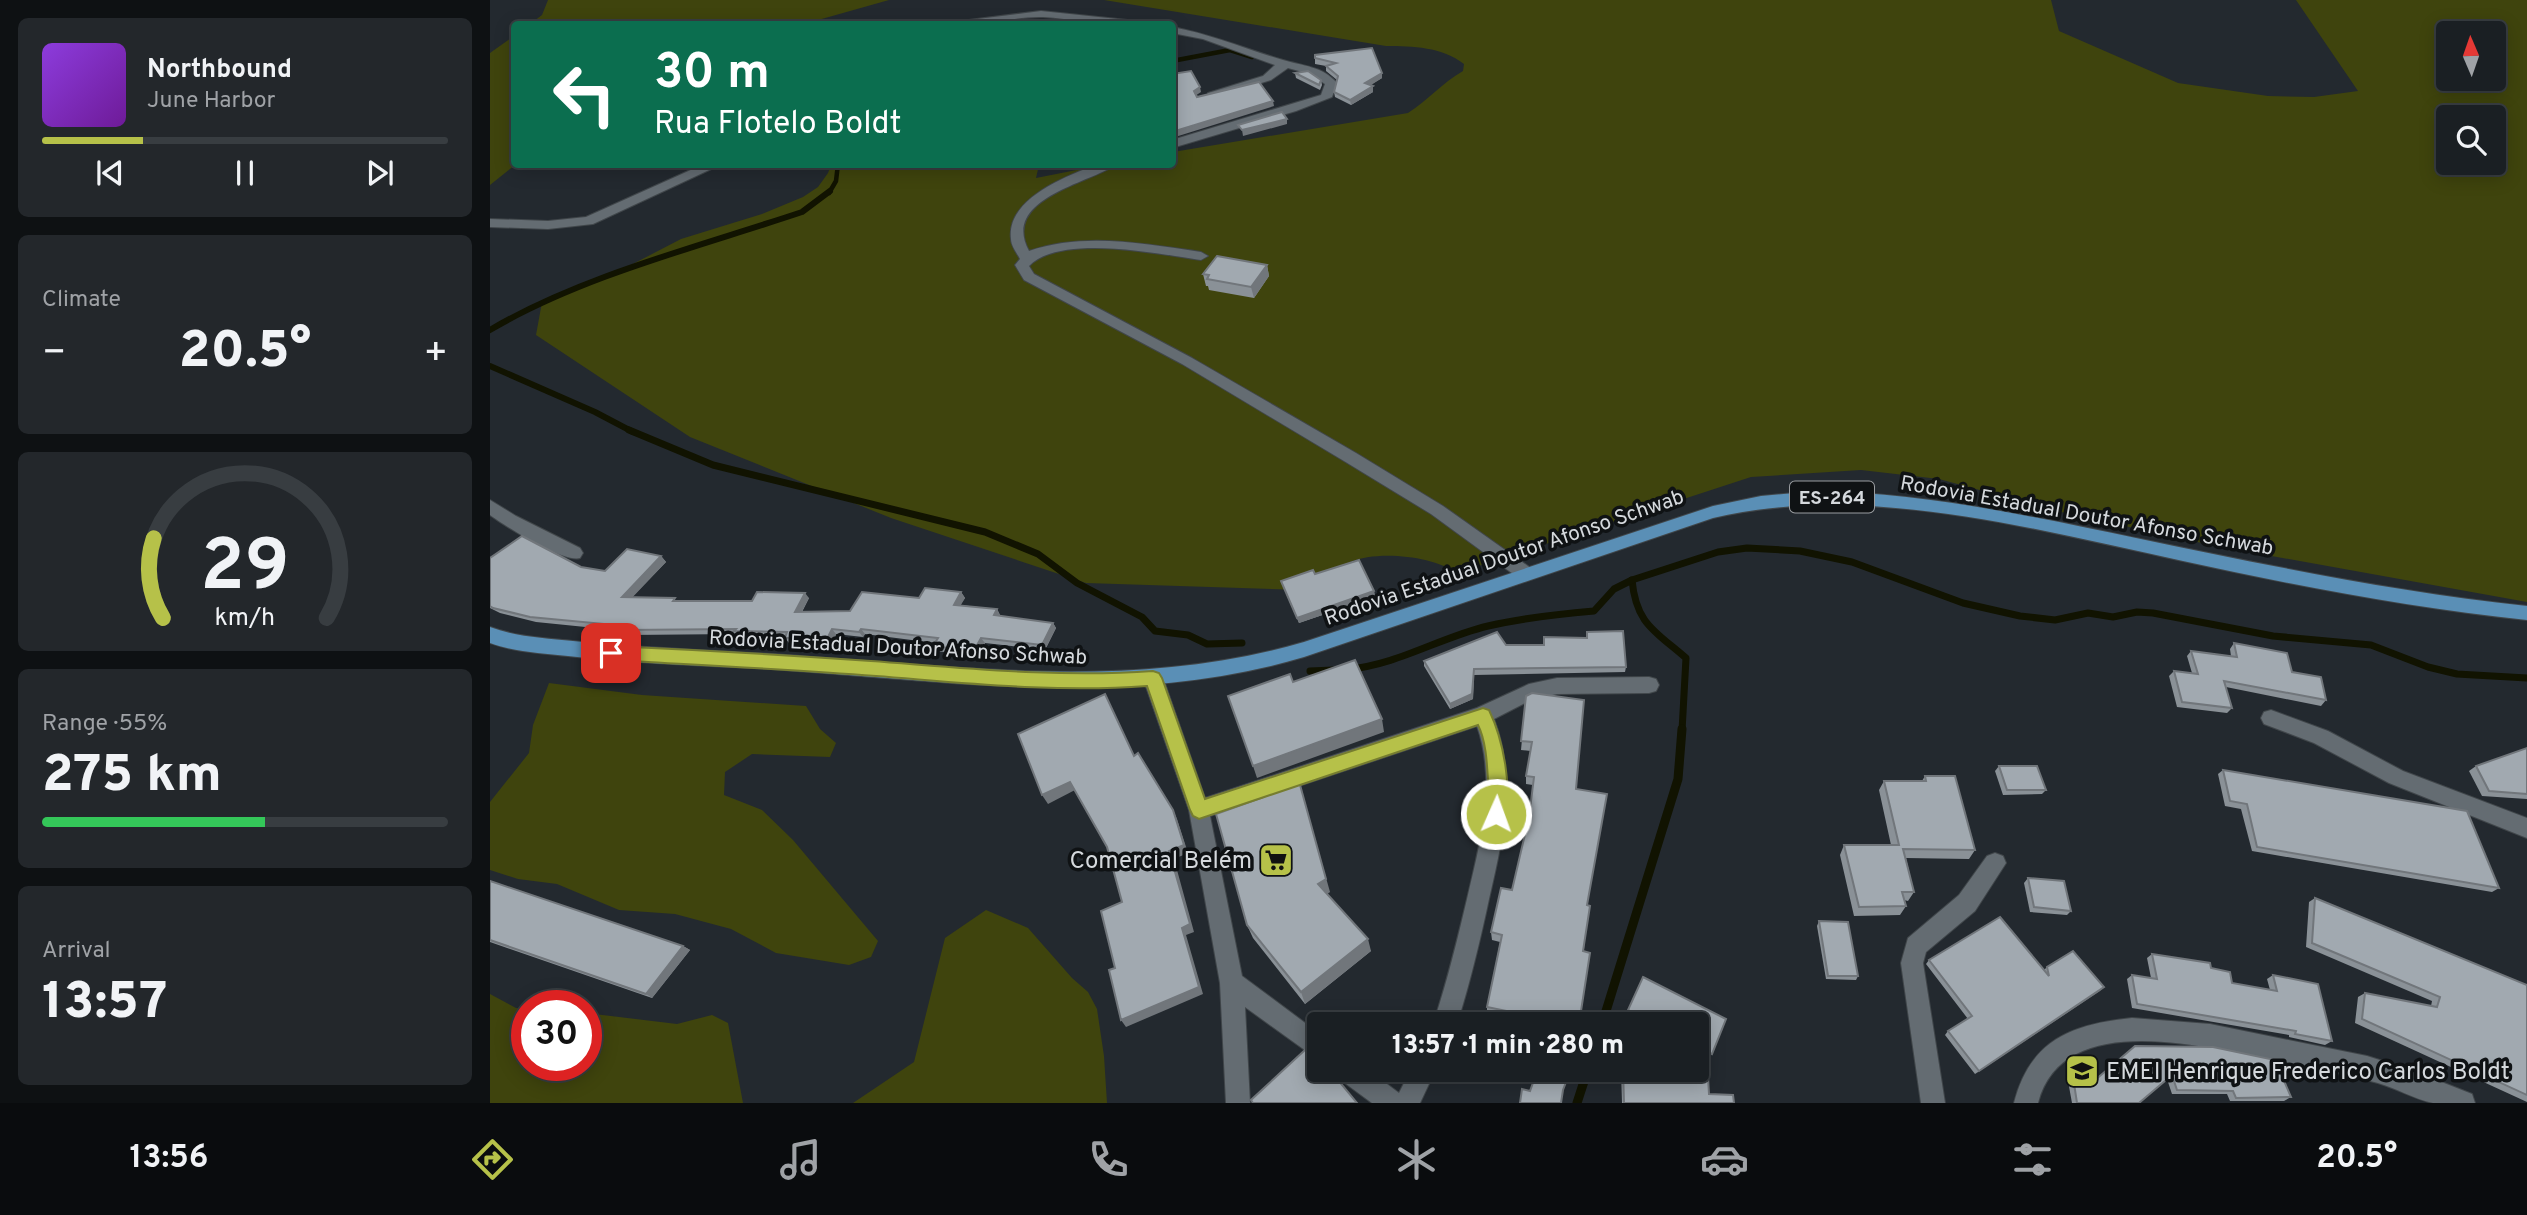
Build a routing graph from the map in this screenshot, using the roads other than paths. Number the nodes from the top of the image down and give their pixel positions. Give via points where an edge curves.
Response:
1 (985, 21) edge
2 (1108, 21) edge
3 (1176, 31) edge
4 (1280, 63) junction
5 (1202, 98) edge
6 (1176, 143) edge
7 (707, 168) edge
8 (1101, 168) edge
9 (490, 223) edge
10 (1201, 256) dead end
11 (1026, 257) junction
12 (490, 506) edge
13 (574, 553) dead end
14 (1526, 574) junction
15 (2527, 613) edge
16 (490, 635) edge
17 (1153, 678) junction
18 (1648, 685) dead end
19 (1483, 715) junction
20 (2271, 718) dead end
21 (1199, 810) junction
22 (2527, 828) edge
23 (1995, 863) dead end
24 (1232, 983) junction
25 (1449, 1012) edge
26 (1307, 1039) edge
27 (1364, 1082) edge
28 (1417, 1082) edge
29 (1238, 1103) edge
30 (1392, 1103) edge
31 (1406, 1103) edge
32 (1933, 1103) edge
33 (2026, 1103) edge
34 (2463, 1103) edge

1 - 2 street via 1041,14
3 - 4 street via 1205,36
4 - 5 street via 1282,68 1267,78
4 - 6 street via 1326,77 1331,83 1326,97
7 - 9 street via 588,221
8 - 11 street via 1065,182 1027,208 1016,239
10 - 11 street via 1061,245
11 - 14 street via 1022,265 1029,277 1187,361 1350,457 1437,510
12 - 13 street
14 - 15 main road, Rodovia Estadual Doutor Afonso Schwab / ES-264 via 1687,517 1783,499 1836,496 1961,510 2417,601
14 - 17 main road, Rodovia Estadual Doutor Afonso Schwab / ES-264 via 1260,662
16 - 17 main road, Rodovia Estadual Doutor Afonso Schwab / ES-264 via 586,651 966,678 1100,682
17 - 21 street
18 - 19 street via 1557,686 1529,692
19 - 21 street
19 - 25 street via 1494,752 1496,814 1462,973
20 - 22 street via 2321,737 2396,777
21 - 24 street
23 - 32 street via 1967,902 1916,946 1912,963
24 - 26 street
24 - 29 street
27 - 30 street
28 - 31 street
33 - 34 street via 2041,1066 2058,1050 2094,1036 2138,1031 2224,1040 2377,1071

